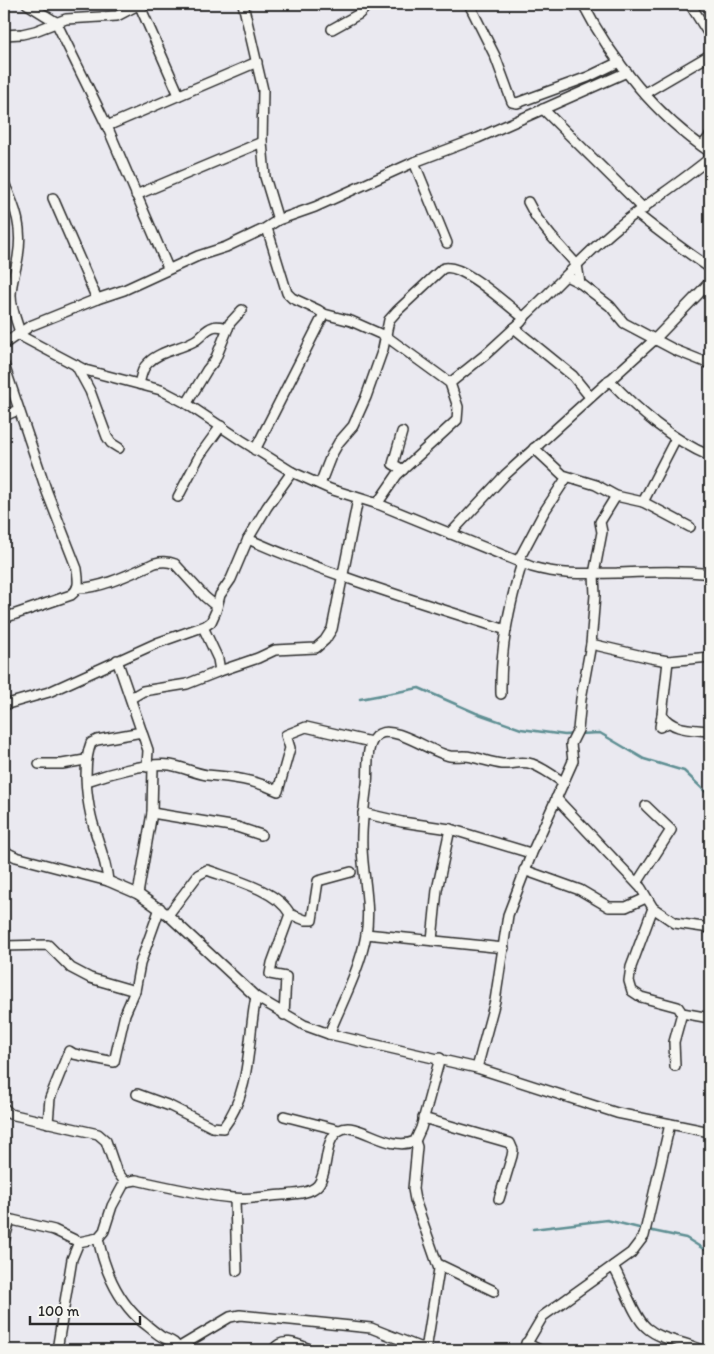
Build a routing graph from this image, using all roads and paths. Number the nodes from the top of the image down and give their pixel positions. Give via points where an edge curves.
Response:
1 (27, 4) edge
2 (139, 4) edge
3 (243, 4) edge
4 (369, 4) edge
5 (469, 4) edge
6 (583, 4) edge
7 (690, 4) edge
8 (56, 22) junction
9 (332, 29) dead end
10 (4, 35) edge
11 (710, 36) edge
12 (710, 55) edge
13 (257, 62) junction
14 (620, 62) junction
15 (627, 72) junction
16 (645, 93) junction
17 (179, 95) junction
18 (543, 108) junction
19 (107, 126) junction
20 (710, 136) edge
21 (262, 142) junction
22 (706, 149) edge
23 (710, 158) edge
24 (414, 162) junction
25 (4, 183) edge
26 (136, 195) junction
27 (52, 198) dead end
28 (528, 202) dead end
29 (640, 211) junction
30 (278, 220) junction
31 (267, 228) junction
32 (447, 243) dead end
33 (577, 264) junction
34 (168, 268) junction
35 (710, 268) edge
36 (566, 276) junction
37 (710, 282) edge
38 (580, 283) junction
39 (7, 295) edge
40 (96, 299) junction
41 (242, 310) dead end
42 (324, 314) junction
43 (524, 318) junction
44 (228, 328) junction
45 (514, 328) junction
46 (19, 333) junction
47 (387, 337) junction
48 (654, 339) junction
49 (4, 344) edge
50 (710, 364) edge
51 (4, 365) edge
52 (76, 365) junction
53 (609, 380) junction
54 (450, 383) junction
55 (139, 384) junction
56 (590, 397) junction
57 (186, 404) junction
58 (18, 410) junction
59 (4, 416) edge
60 (221, 426) junction
61 (402, 432) dead end
62 (676, 438) junction
63 (119, 448) dead end
64 (534, 448) junction
65 (255, 450) junction
66 (710, 456) edge
67 (403, 470) junction
68 (292, 472) junction
69 (566, 477) junction
70 (320, 484) junction
71 (616, 496) junction
72 (178, 497) dead end
73 (358, 499) junction
74 (643, 502) junction
75 (377, 504) junction
76 (690, 528) dead end
77 (450, 534) junction
78 (248, 539) junction
79 (520, 562) junction
80 (594, 574) junction
81 (710, 574) edge
82 (343, 576) junction
83 (78, 588) junction
84 (217, 607) junction
85 (4, 618) edge
86 (203, 627) junction
87 (506, 630) junction
88 (591, 644) junction
89 (710, 657) edge
90 (117, 660) junction
91 (668, 661) junction
92 (220, 671) junction
93 (501, 694) dead end
94 (131, 698) junction
95 (4, 705) edge
96 (710, 731) edge
97 (142, 732) junction
98 (371, 742) junction
99 (86, 760) junction
100 (39, 764) dead end
101 (150, 766) junction
102 (87, 781) junction
103 (564, 783) junction
104 (556, 798) junction
105 (646, 806) dead end
106 (363, 812) junction
107 (152, 813) junction
108 (450, 830) junction
109 (261, 835) dead end
110 (4, 851) edge
111 (531, 855) junction
112 (524, 870) junction
113 (350, 872) dead end
114 (108, 880) junction
115 (637, 883) junction
116 (138, 894) junction
117 (646, 898) junction
118 (160, 908) junction
119 (653, 908) junction
120 (290, 914) junction
121 (168, 915) junction
122 (710, 928) edge
123 (366, 934) junction
124 (432, 940) junction
125 (4, 946) edge
126 (504, 948) junction
127 (135, 991) junction
128 (256, 997) junction
129 (682, 1012) junction
130 (284, 1015) junction
131 (710, 1018) edge
132 (329, 1034) junction
133 (440, 1058) junction
134 (675, 1066) dead end
135 (478, 1068) junction
136 (137, 1094) dead end
137 (4, 1108) edge
138 (284, 1116) dead end
139 (423, 1118) junction
140 (48, 1124) junction
141 (670, 1124) junction
142 (339, 1130) junction
143 (710, 1132) edge
144 (415, 1141) junction
145 (125, 1182) junction
146 (235, 1199) junction
147 (499, 1199) dead end
148 (7, 1219) edge
149 (98, 1238) junction
150 (4, 1241) edge
151 (79, 1242) junction
152 (438, 1264) junction
153 (613, 1266) junction
154 (237, 1271) dead end
155 (494, 1291) dead end
156 (524, 1346) edge
157 (423, 1348) edge
158 (178, 1349) edge
159 (57, 1350) edge
160 (273, 1350) edge
161 (312, 1350) edge
162 (540, 1350) edge
163 (702, 1350) edge

1 - 8 street
2 - 8 street via 117,16
2 - 17 street
3 - 13 street
4 - 9 street via 359,14
5 - 14 street via 495,56 512,102 517,103
6 - 14 street
7 - 11 street
8 - 10 street via 32,32
8 - 19 street
12 - 16 street
13 - 17 street
13 - 21 street via 263,90
14 - 15 street
15 - 16 street
15 - 18 street
16 - 22 street
17 - 19 street
18 - 24 street via 478,138
18 - 29 street
19 - 26 street
20 - 22 street
21 - 26 street
21 - 30 street via 265,177
23 - 29 street
24 - 30 street
24 - 32 street
25 - 39 street via 19,224 18,255
26 - 34 street
27 - 40 street
28 - 33 street via 551,236
29 - 33 street
29 - 35 street via 670,240
30 - 31 street
31 - 34 street
31 - 42 street via 287,293
33 - 36 street
33 - 38 street
34 - 40 street via 124,290
36 - 38 street
36 - 43 street
37 - 48 street
38 - 48 street via 610,306 624,323
39 - 46 street
40 - 46 street
41 - 44 street
42 - 47 street via 351,320
42 - 65 street
43 - 45 street
43 - 47 street via 471,275 447,267 392,316
44 - 55 street via 212,327 190,344 155,357 142,372
44 - 57 street via 215,360
45 - 54 street
45 - 56 street via 573,376
46 - 49 street
46 - 52 street
47 - 54 street
47 - 70 street via 353,426 331,456
48 - 50 street
48 - 53 street
51 - 58 street
52 - 55 street
52 - 63 street via 90,390 107,438
53 - 56 street
53 - 62 street via 635,407
54 - 67 street via 458,407 457,420
55 - 57 street via 161,390
56 - 64 street
57 - 60 street
58 - 59 street
58 - 83 street via 77,569
60 - 65 street
60 - 72 street via 200,455
61 - 67 street via 393,464
62 - 66 street
62 - 74 street
64 - 69 street
64 - 77 street via 505,474
65 - 68 street
67 - 75 street
68 - 70 street
68 - 78 street
69 - 71 street via 596,485
69 - 79 street via 544,512
70 - 73 street
71 - 74 street
71 - 80 street via 600,522 602,532
73 - 75 street
73 - 82 street
74 - 76 street
75 - 77 street
77 - 79 street
78 - 82 street via 295,560
78 - 84 street
79 - 80 street via 550,572
79 - 87 street
80 - 81 street
80 - 88 street via 596,595
82 - 87 street
82 - 92 street via 332,629 316,648 275,650
83 - 84 street via 85,589 163,561 175,564
83 - 85 street via 62,599
84 - 86 street via 211,622
86 - 90 street
86 - 92 street
87 - 93 street via 500,673
88 - 91 street
88 - 103 street via 578,730 572,744 573,761
89 - 91 street
90 - 94 street
90 - 95 street via 48,692
91 - 96 street via 665,719 681,728
92 - 94 street via 187,684 143,691
94 - 97 street
97 - 99 street via 97,740 91,743
97 - 101 street
98 - 101 street via 306,727 286,736 290,748 278,791 251,781 196,773 169,765
98 - 103 street via 380,734 390,733 450,756 538,766
98 - 106 street
99 - 100 street
99 - 102 street
101 - 102 street
101 - 107 street
102 - 114 street via 91,815
103 - 104 street
104 - 111 street
104 - 115 street
105 - 115 street via 671,830
106 - 108 street
106 - 123 street via 362,847 368,901
107 - 109 street via 237,827
107 - 116 street
108 - 111 street
108 - 124 street via 437,890
110 - 114 street
111 - 112 street
112 - 117 street via 580,890 609,907 626,907
112 - 126 street via 508,916
113 - 120 street via 318,881 312,920
114 - 116 street
115 - 117 street
116 - 118 street
117 - 119 street
118 - 121 street
118 - 127 street via 140,964
119 - 122 street via 675,923
119 - 129 street via 629,981 632,991 641,997
120 - 121 street via 277,899 207,870 198,876
120 - 130 street via 270,974 286,978
121 - 128 street
123 - 124 street
123 - 132 street via 360,959
124 - 126 street
125 - 127 street via 48,945 71,968 90,978
126 - 135 street
127 - 140 street via 125,1014 114,1062 69,1051 50,1098
128 - 130 street
128 - 136 street via 246,1076 223,1128 212,1127
129 - 131 street
129 - 134 street via 674,1042
130 - 132 street
132 - 133 street
133 - 135 street
133 - 139 street
135 - 141 street via 617,1113
137 - 140 street via 10,1114
138 - 142 street
139 - 144 street
139 - 147 street via 510,1143 512,1156
140 - 145 street via 102,1136 116,1170
141 - 143 street
141 - 153 street via 644,1236 631,1253
142 - 144 street via 351,1127 397,1144
142 - 146 street via 331,1140 320,1182 314,1189
144 - 152 street via 415,1200
145 - 146 street via 136,1180
145 - 149 street
146 - 154 street
148 - 150 street
148 - 151 street via 54,1230
149 - 151 street
149 - 158 street via 109,1274 123,1301 139,1319 162,1337 173,1341
151 - 159 street via 72,1259
152 - 155 street
152 - 157 street via 437,1288
153 - 156 street via 544,1316
153 - 163 street via 647,1328
156 - 162 street
157 - 158 street via 370,1328 240,1315 230,1317
160 - 161 street via 289,1342

